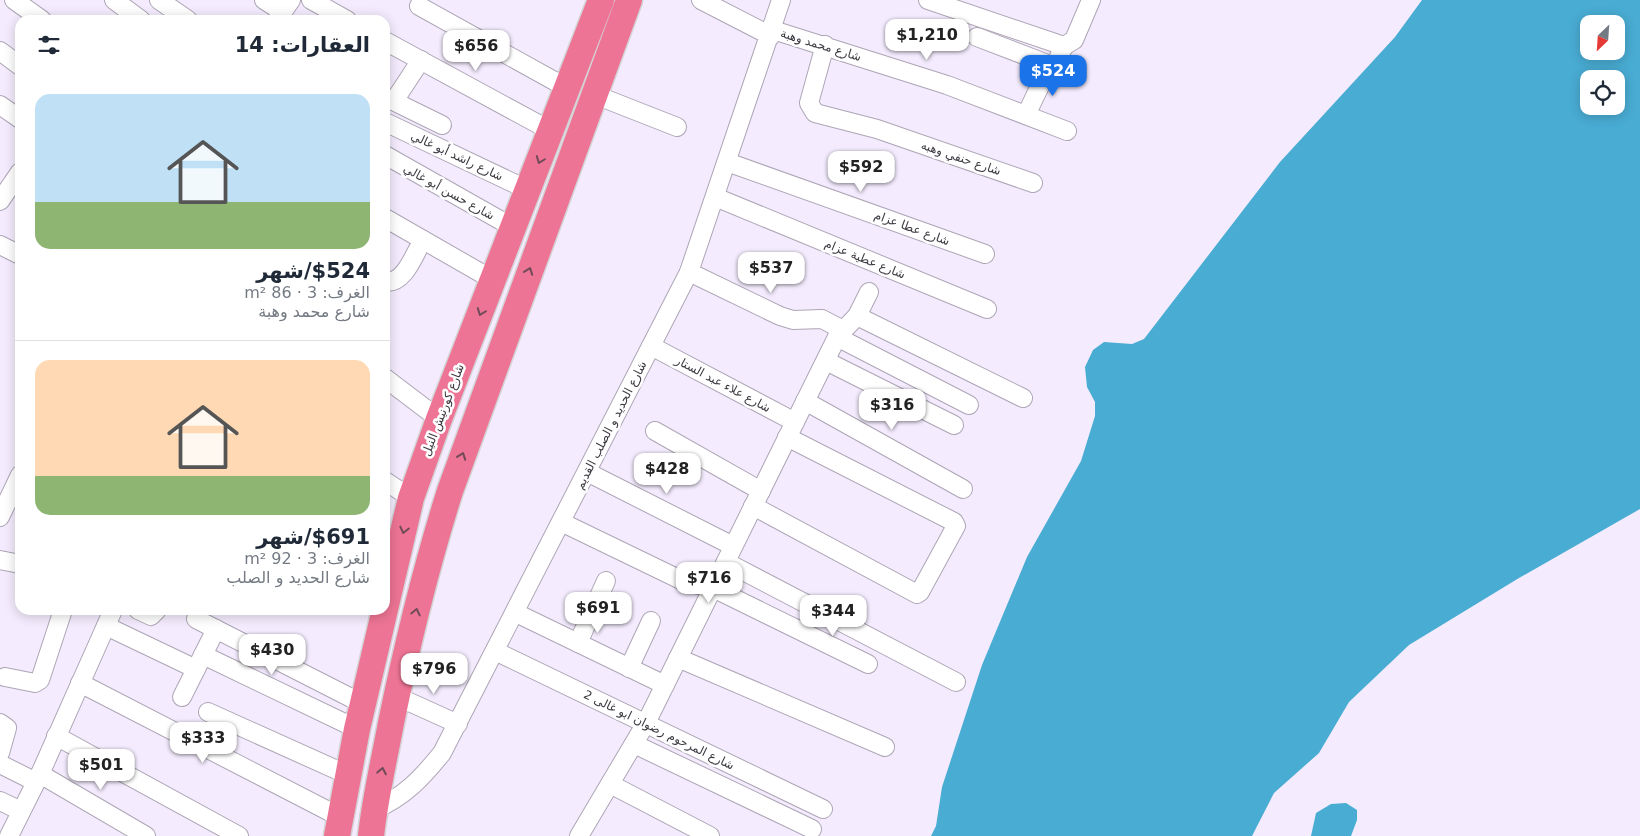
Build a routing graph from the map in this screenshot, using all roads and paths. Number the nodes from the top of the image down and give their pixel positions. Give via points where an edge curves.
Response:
1 (14, 0) edge
2 (114, 0) edge
3 (159, 0) edge
4 (264, 0) edge
5 (311, 0) edge
6 (629, 0) edge
7 (701, 0) edge
8 (781, 0) edge
9 (928, 0) edge
10 (1090, 0) edge
11 (595, 2) edge
12 (419, 6) dead end
13 (284, 11) edge
14 (35, 15) edge
15 (134, 15) edge
16 (181, 15) edge
17 (338, 15) edge
18 (772, 33) junction
19 (977, 37) dead end
20 (390, 44) edge
21 (825, 45) junction
22 (1064, 46) junction
23 (0, 51) edge
24 (421, 60) junction
25 (15, 62) edge
26 (1050, 65) junction
27 (571, 77) junction
28 (597, 85) junction
29 (390, 99) edge
30 (0, 105) edge
31 (1026, 115) junction
32 (15, 116) edge
33 (390, 124) edge
34 (442, 126) dead end
35 (677, 127) dead end
36 (551, 131) junction
37 (1067, 131) dead end
38 (390, 158) edge
39 (727, 162) junction
40 (15, 179) edge
41 (1033, 183) dead end
42 (528, 190) junction
43 (715, 197) junction
44 (0, 201) edge
45 (390, 221) edge
46 (514, 228) junction
47 (422, 240) junction
48 (0, 245) edge
49 (15, 253) edge
50 (985, 254) dead end
51 (689, 272) junction
52 (493, 280) junction
53 (390, 281) edge
54 (868, 292) dead end
55 (987, 309) dead end
56 (857, 316) junction
57 (840, 334) junction
58 (651, 346) junction
59 (826, 360) junction
60 (390, 382) edge
61 (1023, 398) dead end
62 (805, 401) junction
63 (968, 405) dead end
64 (439, 419) junction
65 (954, 425) dead end
66 (791, 430) junction
67 (655, 432) dead end
68 (587, 472) junction
69 (390, 483) edge
70 (15, 487) edge
71 (964, 489) dead end
72 (411, 498) junction
73 (757, 499) junction
74 (6, 509) edge
75 (561, 522) junction
76 (730, 554) junction
77 (0, 560) edge
78 (15, 562) edge
79 (606, 582) dead end
80 (390, 588) edge
81 (713, 588) junction
82 (516, 613) junction
83 (61, 615) edge
84 (384, 615) edge
85 (109, 618) edge
86 (196, 619) dead end
87 (651, 622) dead end
88 (216, 629) junction
89 (578, 643) junction
90 (495, 651) junction
91 (678, 658) junction
92 (199, 662) junction
93 (868, 664) dead end
94 (629, 668) junction
95 (5, 677) dead end
96 (956, 682) dead end
97 (80, 683) junction
98 (665, 685) junction
99 (182, 696) dead end
100 (396, 696) junction
101 (363, 704) junction
102 (208, 712) dead end
103 (0, 723) edge
104 (646, 723) junction
105 (458, 724) junction
106 (358, 729) junction
107 (56, 736) junction
108 (634, 744) junction
109 (886, 747) dead end
110 (0, 753) edge
111 (0, 764) edge
112 (348, 775) junction
113 (38, 778) junction
114 (610, 784) junction
115 (0, 800) edge
116 (823, 809) dead end
117 (374, 810) junction
118 (22, 811) junction
119 (338, 826) edge
120 (812, 829) dead end
121 (10, 836) edge
122 (146, 836) edge
123 (239, 836) edge
124 (371, 836) edge
125 (579, 836) edge
126 (710, 836) edge

1 - 14 street
2 - 15 street
3 - 16 street
4 - 13 street
5 - 17 street
6 - 28 highway
7 - 18 street, شارع محمد وهبة
8 - 18 street, شارع الحديد و الصلب القديم
9 - 22 street
10 - 22 street via 1074,40
11 - 27 highway, شارع كورنيش النيل
12 - 27 street
18 - 21 street, شارع محمد وهبة
18 - 39 street, شارع الحديد و الصلب القديم
19 - 26 street
20 - 24 street
21 - 31 street, شارع محمد وهبة
21 - 41 street, شارع حنفي وهبه via 809,103 815,113 878,129
22 - 26 street via 1057,61
23 - 25 street
24 - 29 street
24 - 36 street
26 - 31 street
27 - 28 highway
27 - 36 highway, شارع كورنيش النيل
28 - 35 street
100 -> 28 highway via 427,563 450,491
29 - 34 street
30 - 32 street
31 - 37 street, شارع محمد وهبة
33 - 42 street, شارع راشد أبو غالي
36 -> 42 highway, شارع كورنيش النيل
38 - 46 street, شارع حسن أبو غالي
39 - 43 street, شارع الحديد و الصلب القديم
39 - 50 street, شارع عطا عزام
40 - 44 street
42 - 46 highway, شارع كورنيش النيل
43 - 51 street, شارع الحديد و الصلب القديم
43 - 55 street, شارع عطية عزام
45 - 47 street
46 - 52 highway, شارع كورنيش النيل
47 - 52 street
47 - 53 street via 402,275
48 - 49 street
51 - 57 street via 780,316 793,320 822,319
51 - 58 street, شارع الحديد و الصلب القديم
52 -> 64 highway, شارع كورنيش النيل
54 - 56 street
56 - 57 street
56 - 61 street
57 - 59 street
57 - 63 street
58 - 66 street, شارع علاء عبد الستار
58 - 68 street, شارع الحديد و الصلب القديم
59 - 62 street
59 - 65 street
60 - 64 street
62 - 66 street
62 - 71 street
64 - 72 highway, شارع كورنيش النيل
66 - 73 street
66 - 73 street, شارع علاء عبد الستار via 956,526 917,594
67 - 73 street
68 - 75 street, شارع الحديد و الصلب القديم
68 - 76 street
69 - 72 street
70 - 74 street
72 -> 80 highway, شارع كورنيش النيل
73 - 76 street
75 - 81 street via 685,582
75 - 82 street, شارع الحديد و الصلب القديم
76 - 81 street
76 - 96 street
77 - 78 street
79 - 89 street
81 - 91 street
81 - 93 street
82 - 89 street
82 - 90 street, شارع الحديد و الصلب القديم
83 - 95 street via 40,680 36,683
84 -> 101 highway, شارع كورنيش النيل
85 - 92 street
85 - 97 street
86 - 88 street
87 - 94 street
88 - 92 street
88 - 101 street
89 - 94 street
90 - 104 street, شارع المرحوم رضوان ابو غالى 2
90 - 105 street, شارع الحديد و الصلب القديم
91 - 98 street
91 - 109 street
92 - 99 street
92 - 106 street
94 - 98 street
97 - 107 street
97 - 119 street
98 - 104 street
100 - 105 street
117 -> 100 highway
101 - 106 highway, شارع كورنيش النيل
102 - 112 street
103 - 110 street via 7,728
104 - 108 street
104 - 116 street, شارع المرحوم رضوان ابو غالى 2
105 - 117 street, شارع الحديد و الصلب القديم via 422,778 397,800
106 - 112 highway, شارع كورنيش النيل
107 - 113 street
107 - 123 street
108 - 114 street
108 - 120 street
111 - 113 street
112 - 119 highway, شارع كورنيش النيل
113 - 118 street
113 - 122 street
114 - 125 street
114 - 126 street
115 - 118 street
117 - 124 highway
118 - 121 street

